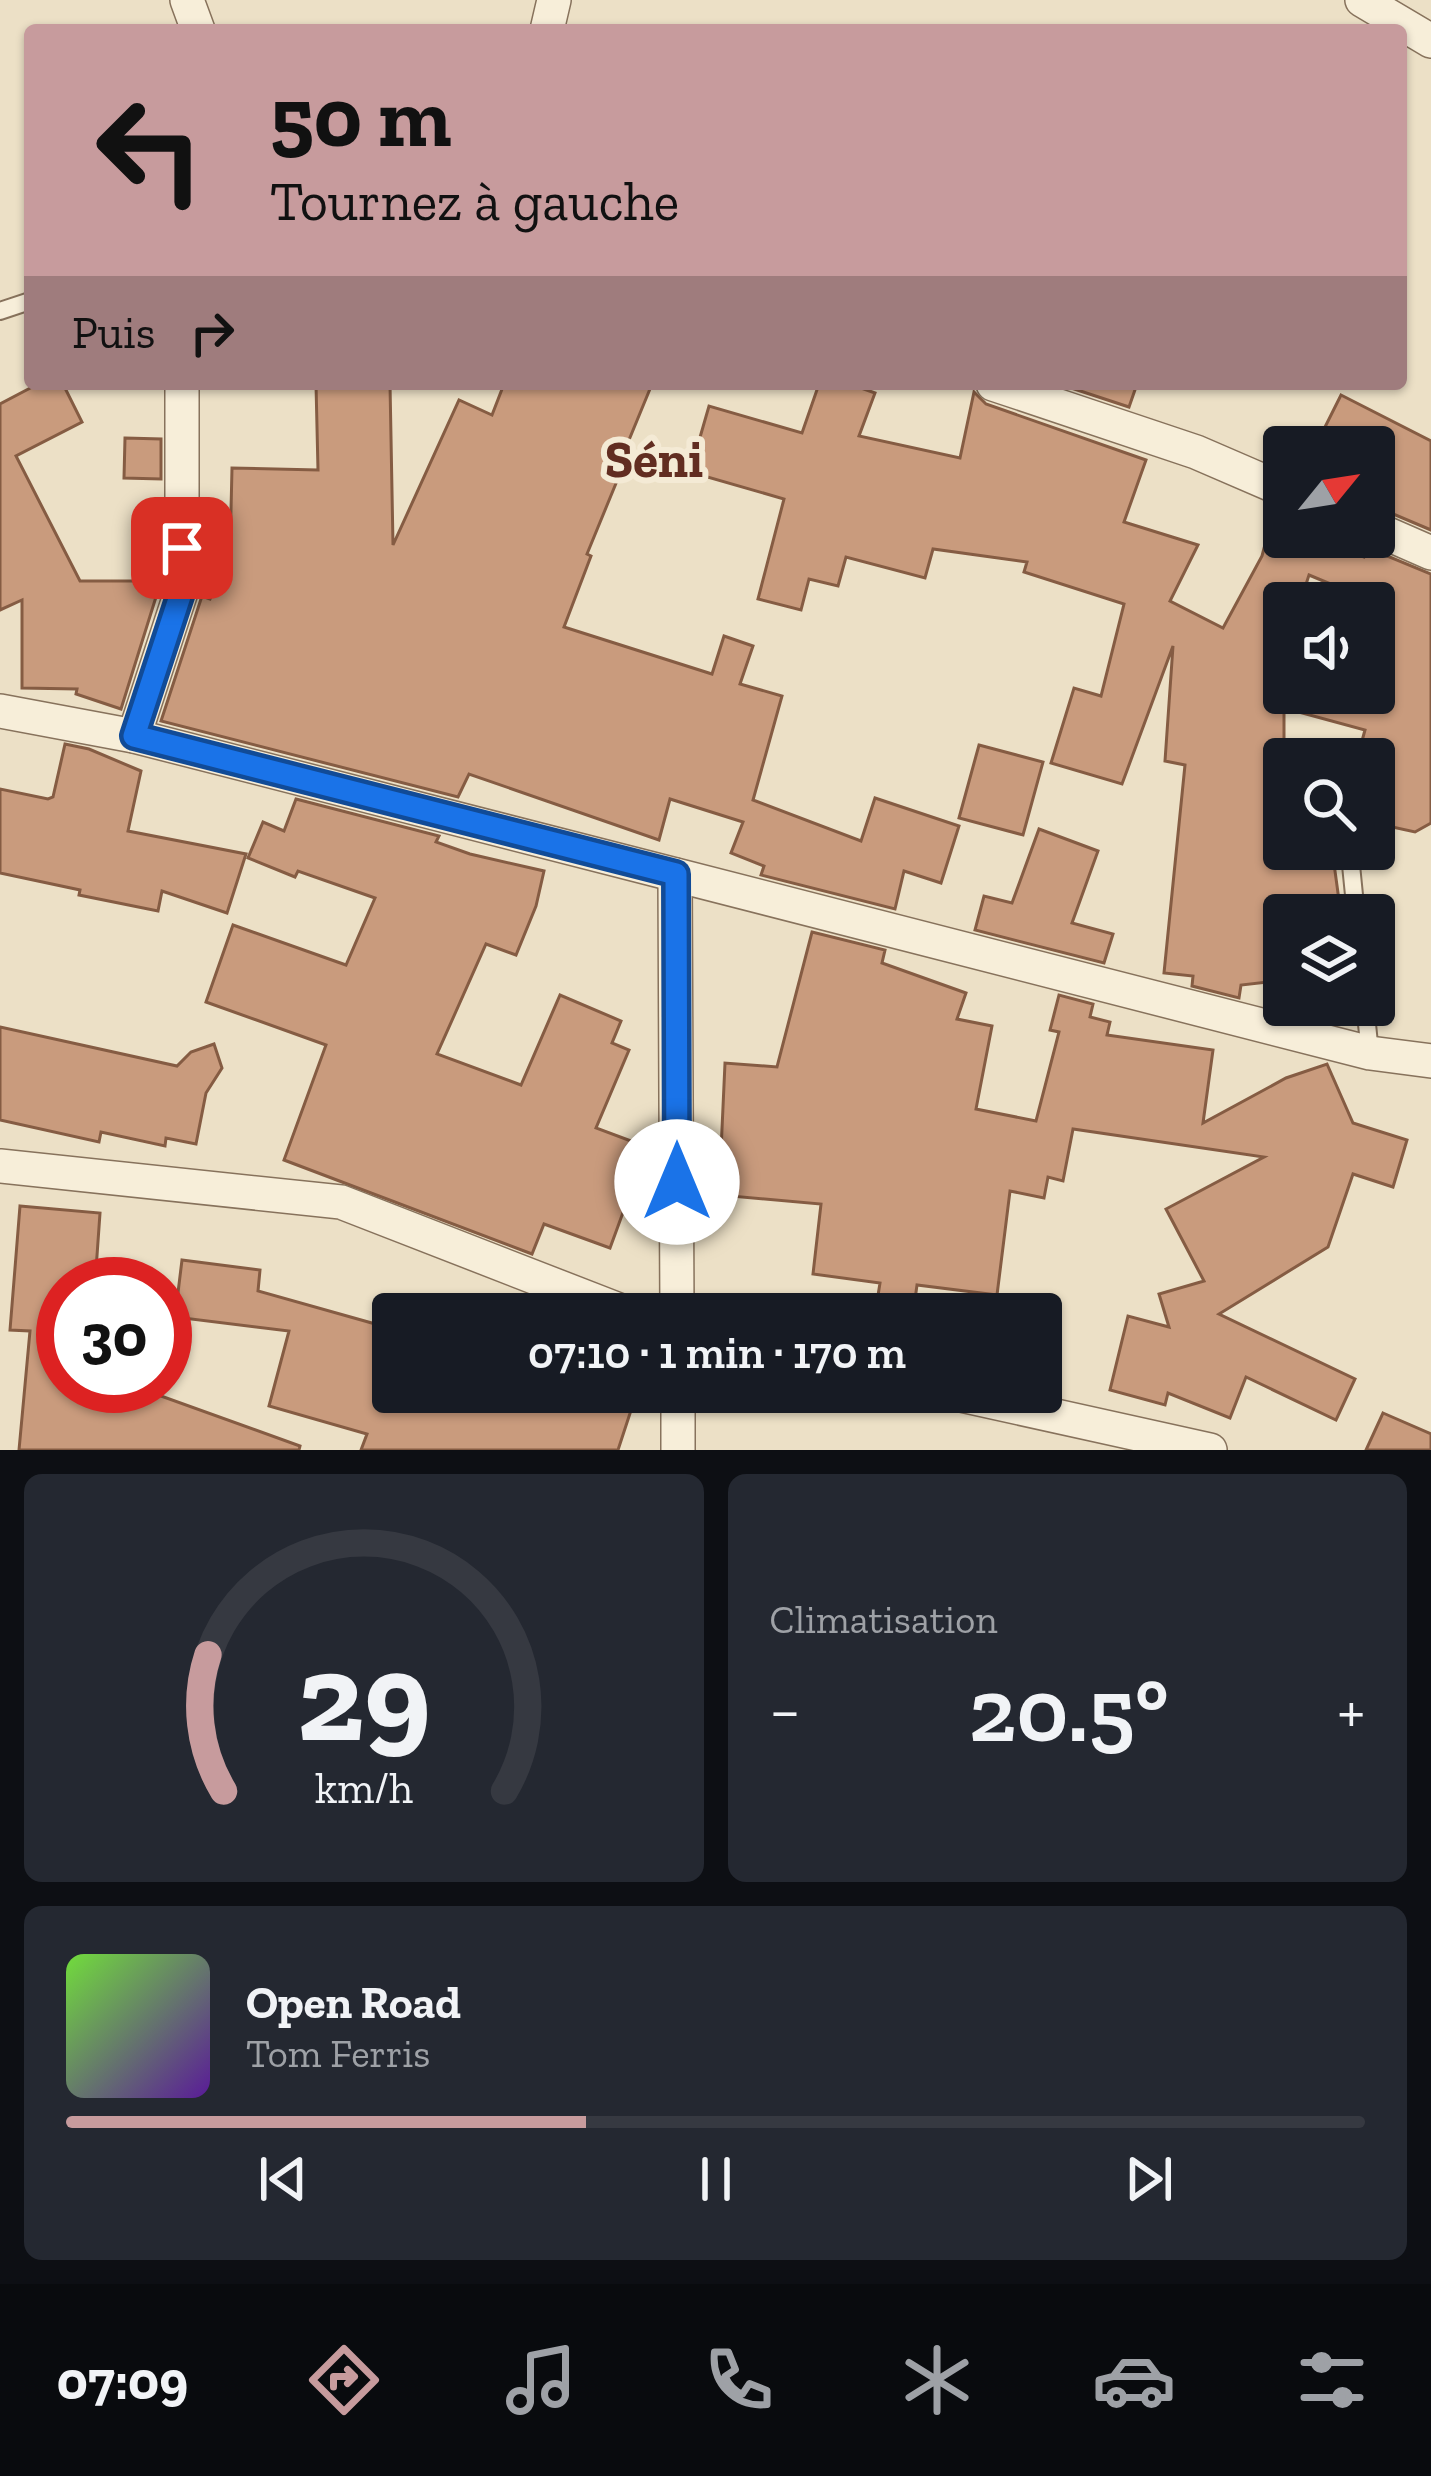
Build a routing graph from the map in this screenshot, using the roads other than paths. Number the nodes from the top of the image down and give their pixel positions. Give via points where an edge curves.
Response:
1 (1363, 0) edge
2 (1403, 24) edge
3 (182, 390) edge
4 (1011, 390) edge
5 (1263, 481) edge
6 (1395, 537) edge
7 (1431, 553) edge
8 (0, 711) edge
9 (134, 736) junction
10 (676, 874) junction
11 (1367, 1026) edge
12 (1370, 1053) junction
13 (1431, 1060) edge
14 (0, 1166) edge
15 (575, 1293) edge
16 (677, 1293) edge
17 (678, 1413) edge
18 (1042, 1413) edge
19 (678, 1450) edge
20 (1210, 1450) edge

1 - 2 street
3 - 9 street via 182,590
4 - 5 street
6 - 7 street
8 - 9 street
9 - 10 street
10 - 12 street
10 - 16 street
11 - 12 lane
12 - 13 street
14 - 15 street via 341,1202
17 - 19 street
18 - 20 street

